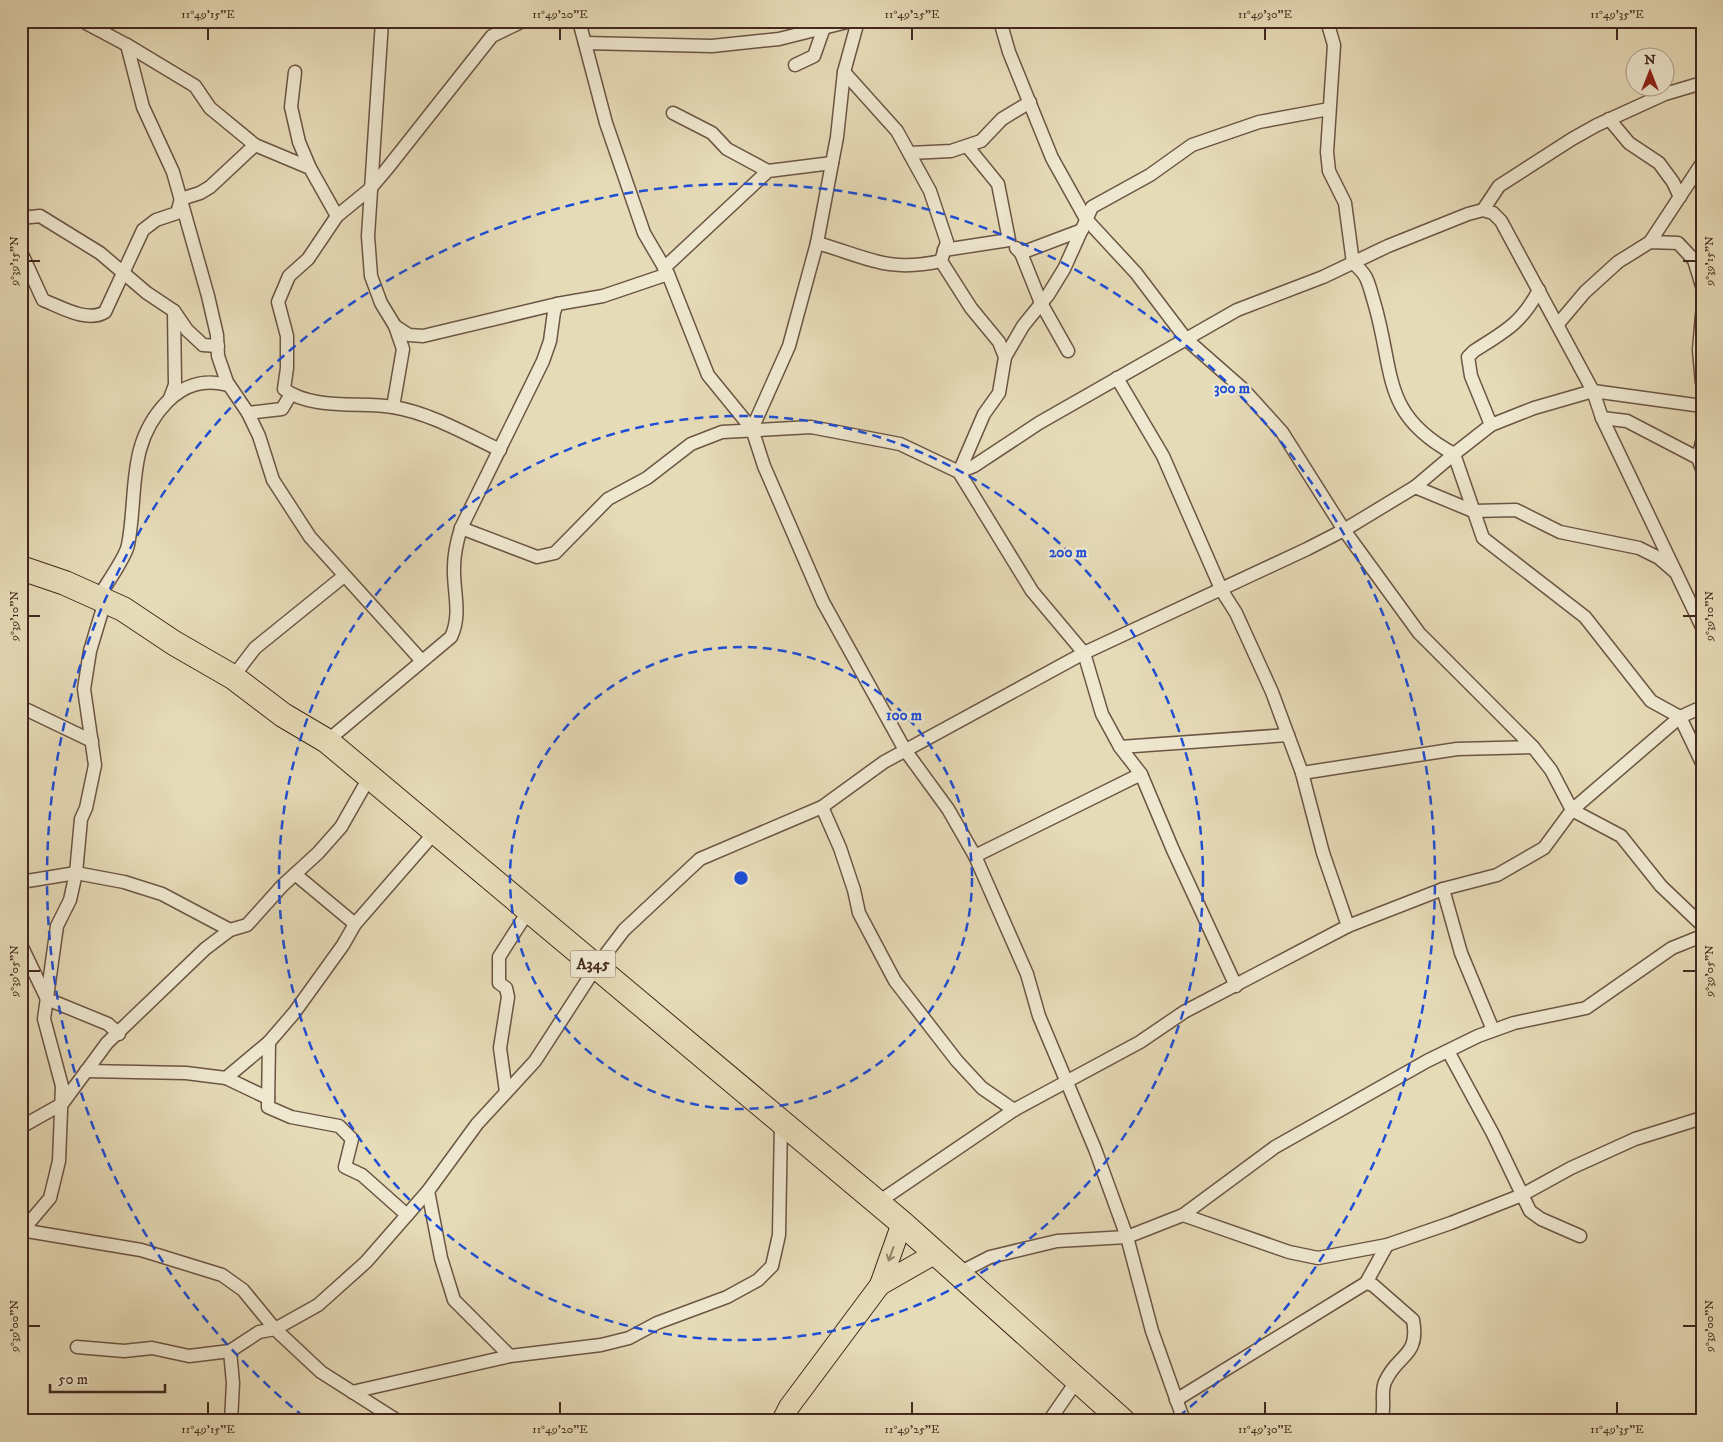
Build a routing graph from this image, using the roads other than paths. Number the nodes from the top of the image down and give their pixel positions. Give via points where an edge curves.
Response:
1 (82, 21) edge
2 (382, 21) edge
3 (523, 21) edge
4 (579, 21) edge
5 (851, 21) edge
6 (858, 21) edge
7 (1000, 21) edge
8 (1327, 21) edge
9 (824, 25) edge
10 (585, 43) junction
11 (128, 46) junction
12 (795, 65) dead end
13 (295, 72) dead end
14 (844, 72) junction
15 (1702, 83) edge
16 (1030, 102) junction
17 (1329, 109) junction
18 (673, 114) dead end
19 (1609, 119) junction
20 (255, 145) junction
21 (967, 146) junction
22 (910, 153) junction
23 (832, 163) junction
24 (1702, 163) edge
25 (310, 168) junction
26 (768, 171) junction
27 (370, 189) junction
28 (1680, 197) junction
29 (181, 199) junction
30 (1483, 210) junction
31 (337, 216) junction
32 (21, 218) edge
33 (1084, 224) junction
34 (1010, 240) junction
35 (1650, 242) junction
36 (817, 243) junction
37 (21, 252) edge
38 (1021, 253) junction
39 (943, 256) junction
40 (1353, 263) junction
41 (1698, 264) edge
42 (666, 271) junction
43 (122, 273) junction
44 (1702, 286) edge
45 (1539, 290) junction
46 (557, 304) junction
47 (1041, 304) junction
48 (174, 311) junction
49 (1702, 315) edge
50 (1558, 324) junction
51 (395, 326) junction
52 (1186, 339) junction
53 (218, 346) junction
54 (1068, 350) dead end
55 (1005, 357) junction
56 (1117, 378) junction
57 (1702, 383) edge
58 (228, 385) junction
59 (1593, 391) junction
60 (291, 394) junction
61 (169, 400) junction
62 (1702, 406) edge
63 (393, 407) junction
64 (248, 413) junction
65 (1602, 418) junction
66 (1491, 425) junction
67 (752, 429) junction
68 (1702, 442) edge
69 (500, 450) junction
70 (1454, 454) junction
71 (1700, 464) edge
72 (959, 472) junction
73 (1416, 487) junction
74 (1472, 511) junction
75 (461, 528) junction
76 (1344, 530) junction
77 (24, 570) edge
78 (1674, 571) junction
79 (344, 576) junction
80 (1222, 591) junction
81 (101, 599) junction
82 (1702, 627) edge
83 (1084, 653) junction
84 (421, 660) junction
85 (233, 677) junction
86 (21, 707) edge
87 (1702, 707) edge
88 (1680, 717) junction
89 (1288, 735) junction
90 (92, 741) junction
91 (328, 741) junction
92 (1120, 747) junction
93 (1533, 747) junction
94 (905, 750) junction
95 (1702, 764) edge
96 (1302, 773) junction
97 (1141, 774) junction
98 (370, 776) junction
99 (822, 808) junction
100 (1572, 810) junction
101 (436, 832) junction
102 (976, 856) junction
103 (76, 873) junction
104 (295, 874) junction
105 (21, 882) edge
106 (1443, 889) junction
107 (529, 910) junction
108 (355, 924) junction
109 (1702, 925) edge
110 (1348, 926) junction
111 (230, 930) junction
112 (1702, 936) edge
113 (21, 945) edge
114 (596, 966) junction
115 (1236, 986) junction
116 (47, 999) junction
117 (1493, 1030) junction
118 (119, 1034) junction
119 (269, 1042) junction
120 (1448, 1051) junction
121 (86, 1071) junction
122 (226, 1078) junction
123 (1067, 1080) junction
124 (506, 1092) junction
125 (268, 1098) junction
126 (62, 1104) junction
127 (1014, 1110) junction
128 (1702, 1118) edge
129 (781, 1122) junction
130 (21, 1127) edge
131 (428, 1191) junction
132 (1522, 1195) junction
133 (877, 1202) junction
134 (407, 1215) junction
135 (1183, 1215) junction
136 (902, 1223) junction
137 (22, 1234) edge
138 (1580, 1236) dead end
139 (1128, 1237) junction
140 (1386, 1246) junction
141 (936, 1253) junction
142 (959, 1273) junction
143 (1366, 1283) junction
144 (880, 1285) junction
145 (275, 1329) junction
146 (77, 1347) dead end
147 (230, 1351) junction
148 (510, 1356) junction
149 (1078, 1380) junction
150 (352, 1392) junction
151 (1176, 1400) junction
152 (230, 1421) edge
153 (398, 1421) edge
154 (782, 1421) edge
155 (1049, 1421) edge
156 (1123, 1421) edge
157 (1184, 1421) edge
158 (1381, 1421) edge

1 - 11 street
2 - 27 street
3 - 27 street via 492,36
4 - 10 street
5 - 9 street
6 - 14 street
7 - 16 street
8 - 17 street via 1334,45
9 - 10 street via 779,39 712,46
9 - 12 street via 814,56
10 - 42 street via 606,124 628,189 644,233
11 - 20 street via 195,86 210,108
11 - 29 street via 143,107 173,172
13 - 25 street via 291,107 298,142
14 - 22 street via 897,131
14 - 23 street
15 - 19 street via 1665,94
16 - 21 street via 1002,119 981,141
16 - 33 street via 1052,158
17 - 33 street via 1259,122 1192,145 1150,175 1092,207
17 - 40 street via 1328,161 1345,203
18 - 26 street via 712,133 727,148
19 - 28 street via 1629,143 1658,163
19 - 30 street via 1500,186
20 - 25 street
20 - 29 street via 210,187
21 - 22 street via 951,151
21 - 34 street via 998,184
22 - 39 street via 930,191 947,242
23 - 26 street
23 - 36 street
24 - 28 street
25 - 31 street
26 - 42 street
27 - 31 street
27 - 51 street via 368,236 371,276 381,303
28 - 35 street
29 - 43 street via 177,213 156,220 143,230
29 - 53 street via 208,296
30 - 40 street
30 - 45 street via 1493,213 1501,221
31 - 60 street via 308,259 289,276 278,302 287,336 284,389
32 - 43 street via 40,216 100,253
33 - 38 street
33 - 47 street via 1064,269
33 - 52 street via 1136,272
34 - 38 street
34 - 39 street
35 - 41 street via 1678,243
35 - 50 street via 1618,262 1585,292
36 - 39 street via 887,266 916,267
36 - 67 street via 789,346
37 - 43 street via 43,300 85,315 99,316 105,312
38 - 47 street
39 - 55 street via 971,308 999,342
40 - 52 street via 1237,310
40 - 70 street via 1366,273 1385,341 1391,380 1406,417 1431,441
41 - 44 street
42 - 46 street via 603,296
42 - 67 street via 708,375
43 - 48 street
45 - 50 street
45 - 66 street via 1523,317 1468,357 1470,376
46 - 51 street via 423,336 409,335
46 - 69 street via 543,361
47 - 54 street
47 - 55 street via 1023,326
48 - 53 street via 203,345
48 - 61 street via 175,384
49 - 57 street via 1699,350
50 - 59 street
51 - 63 street via 403,349
52 - 56 street
52 - 76 street via 1244,390 1282,432
53 - 58 street
55 - 72 street via 999,393 984,414
56 - 72 street via 1039,423 974,466
56 - 80 street via 1163,456
58 - 61 street via 213,382 194,384 178,390
58 - 64 street
59 - 62 street
59 - 65 street
59 - 66 street via 1534,408
60 - 63 street via 337,405
60 - 64 street via 282,409
61 - 81 street via 142,438 133,488 128,547
63 - 69 street via 443,423
64 - 79 street via 273,480 310,537
65 - 71 street via 1627,421
65 - 78 street
66 - 70 street
67 - 72 street via 811,427 900,444
67 - 75 street via 722,432 691,444 647,478 608,499 555,552 536,557
67 - 94 street via 764,466 823,602
68 - 71 street
69 - 75 street
70 - 73 street
70 - 74 street
72 - 83 street via 1032,591
73 - 74 street
73 - 76 street
74 - 78 street via 1516,510 1560,532 1639,548 1659,558
74 - 88 street via 1483,538 1585,617 1651,701
75 - 84 street via 454,568 455,628 444,644
76 - 80 street
76 - 93 street via 1419,633
77 - 81 highway, A345
78 - 82 street
79 - 84 street
79 - 85 street via 255,648
80 - 83 street
80 - 89 street via 1236,613
81 - 85 highway, A345 via 124,609
81 - 90 street via 84,689
83 - 92 street via 1102,714
83 - 94 street
84 - 91 street
85 - 91 highway, A345 via 282,715
86 - 90 street
87 - 88 street
88 - 95 street
88 - 100 street
89 - 92 street
89 - 96 street
90 - 103 street via 95,764 81,819
91 - 98 highway, A345
92 - 97 street
93 - 96 street via 1456,749
93 - 100 street via 1551,770
94 - 99 street
94 - 102 street via 948,809
96 - 110 street via 1323,854
97 - 102 street
97 - 115 street
98 - 101 highway, A345
98 - 104 street via 341,827
99 - 114 street via 700,859 624,930
99 - 127 street via 840,848 859,913 894,981 976,1082
100 - 106 street via 1544,848 1497,875
100 - 109 street via 1621,836 1661,886
101 - 107 highway, A345
101 - 108 street
102 - 123 street via 1027,974 1039,1016
103 - 105 street
103 - 111 street via 124,882 162,894
103 - 116 street via 70,900 57,926
104 - 108 street
104 - 111 street via 247,925
106 - 110 street
106 - 117 street via 1461,953
107 - 114 highway, A345
107 - 124 street via 499,957 499,983 506,988 508,997 500,1048
108 - 119 street via 294,1013
110 - 115 street
111 - 118 street via 172,978
112 - 117 street via 1672,948 1586,1008
113 - 116 street
114 - 124 street via 535,1061
114 - 129 highway, A345
115 - 123 street via 1184,1012 1140,1042
116 - 118 street via 108,1024
116 - 126 street via 44,1020 62,1086
117 - 120 street
118 - 121 street via 107,1043
119 - 122 street
119 - 125 street
120 - 132 street
120 - 135 street via 1275,1146
121 - 122 street via 186,1073
121 - 126 street
122 - 125 street
123 - 127 street
123 - 139 street
124 - 131 street via 477,1124
125 - 134 street via 268,1107 291,1117 339,1126 352,1139 345,1167 362,1175
126 - 130 street
126 - 137 street via 59,1161 50,1198
127 - 133 street
128 - 132 street via 1636,1139 1571,1168
129 - 133 highway, A345
129 - 148 street via 779,1235 772,1266 758,1280 727,1297 656,1323 629,1338 601,1345
131 - 134 street
131 - 148 street via 441,1258 454,1300
132 - 138 street via 1535,1216
132 - 140 street
133 - 136 highway, A345
134 - 145 street via 366,1262 318,1305
135 - 139 street
135 - 140 street via 1289,1252 1318,1258
136 - 141 highway, A345
136 -> 144 main road
137 - 145 street via 141,1250 222,1275 244,1290
139 - 142 street via 1057,1241 990,1258
139 - 151 street via 1152,1331
140 - 143 street
141 - 142 highway, A345
141 - 144 main road
142 - 149 highway, A345
143 - 151 street
143 - 158 street via 1373,1285 1413,1320 1415,1336 1409,1353 1397,1363 1384,1383
144 - 154 main road via 789,1407
145 - 147 street via 259,1332
145 - 150 street via 321,1372
146 - 147 street via 124,1351 152,1348 189,1356
147 - 152 street via 233,1383
148 - 150 street
149 - 155 street
149 - 156 highway, A345
150 - 153 street
151 - 157 street

